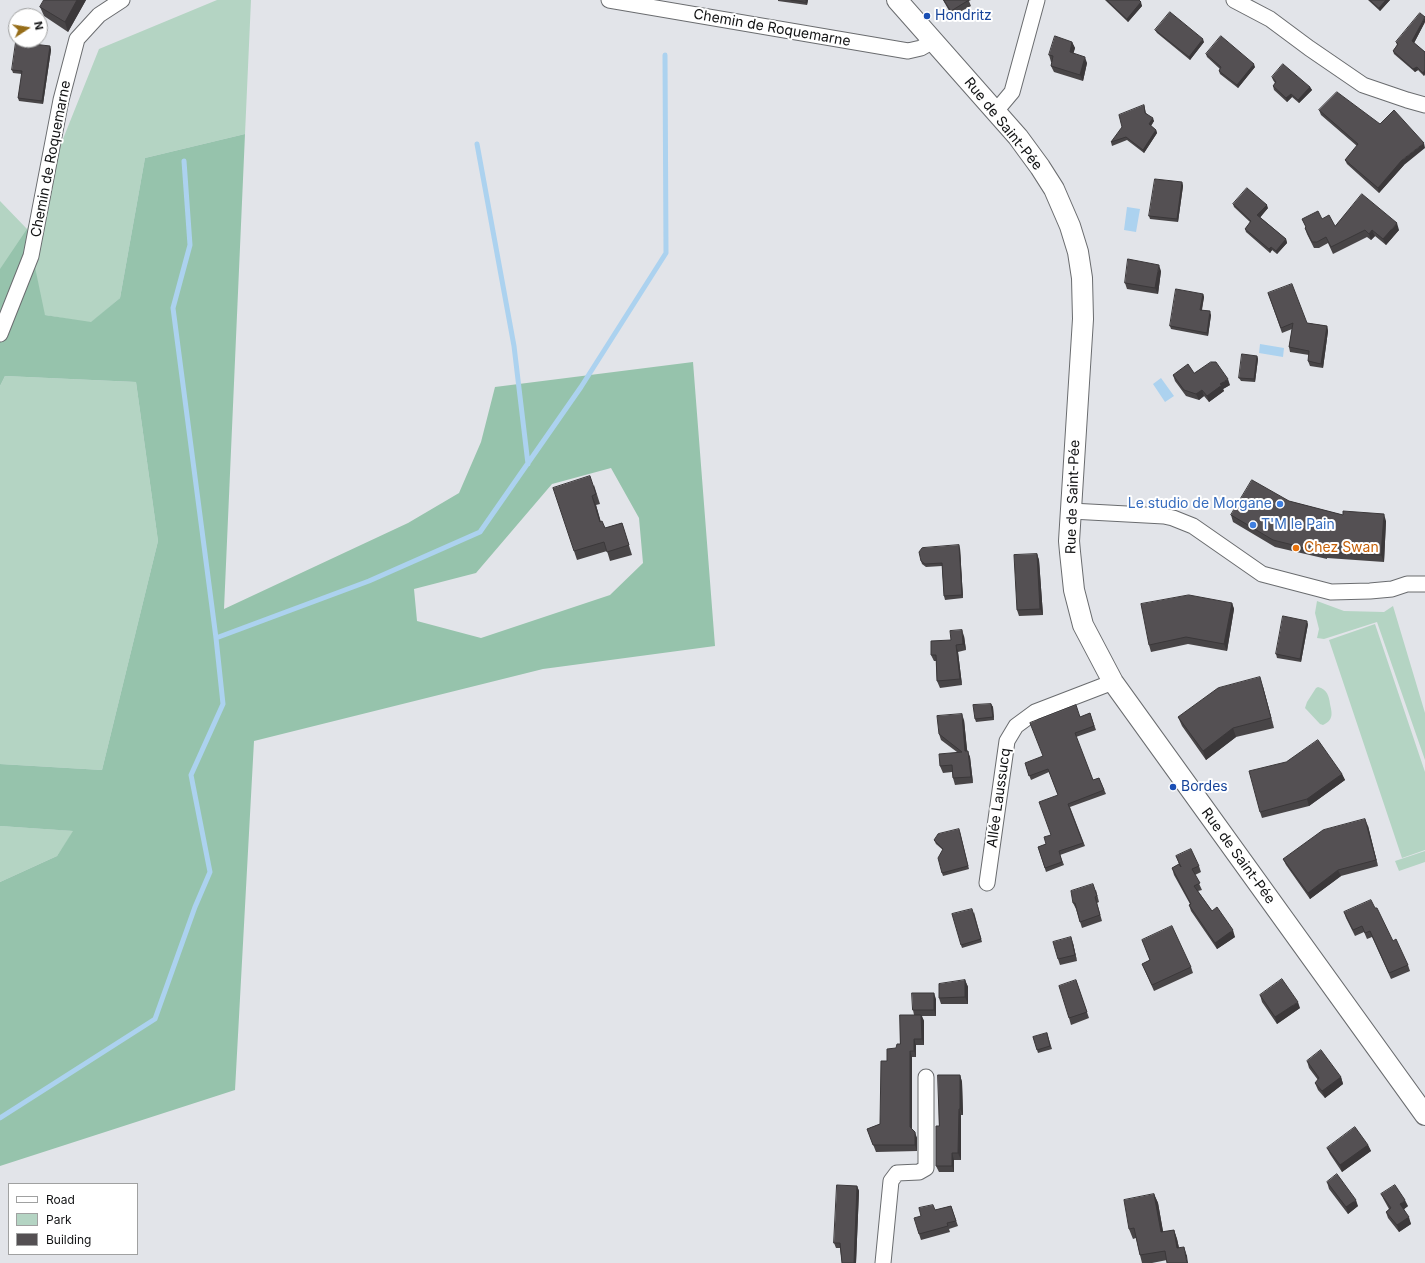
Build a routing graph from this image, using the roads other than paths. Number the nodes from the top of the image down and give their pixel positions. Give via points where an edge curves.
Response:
1 (122, 0) edge
2 (609, 0) edge
3 (897, 0) edge
4 (1037, 0) edge
5 (1234, 0) edge
6 (933, 41) junction
7 (1425, 105) edge
8 (996, 111) junction
9 (0, 334) edge
10 (1071, 511) junction
11 (1425, 584) edge
12 (1113, 682) junction
13 (987, 884) dead end
14 (926, 1077) dead end
15 (1425, 1115) edge
16 (883, 1263) edge

1 - 9 street, Chemin de Roquemarne via 99,15 77,39 61,100 31,256
2 - 6 street, Chemin de Roquemarne via 908,52
3 - 6 main road, Rue de Saint-Pée
4 - 8 street via 1012,92
5 - 7 street via 1270,19 1363,85
6 - 8 main road, Rue de Saint-Pée
8 - 10 main road, Rue de Saint-Pée via 1054,189 1078,252 1082,278 1083,319
10 - 11 street via 1173,518 1193,526 1262,574 1331,592 1370,591 1392,589 1407,584
10 - 12 main road, Rue de Saint-Pée via 1069,541 1074,590 1083,625
12 - 13 street, Allée Laussucq via 1034,712 1016,726 1007,741
12 - 15 main road, Rue de Saint-Pée
14 - 16 street via 926,1168 919,1172 897,1173 891,1181

